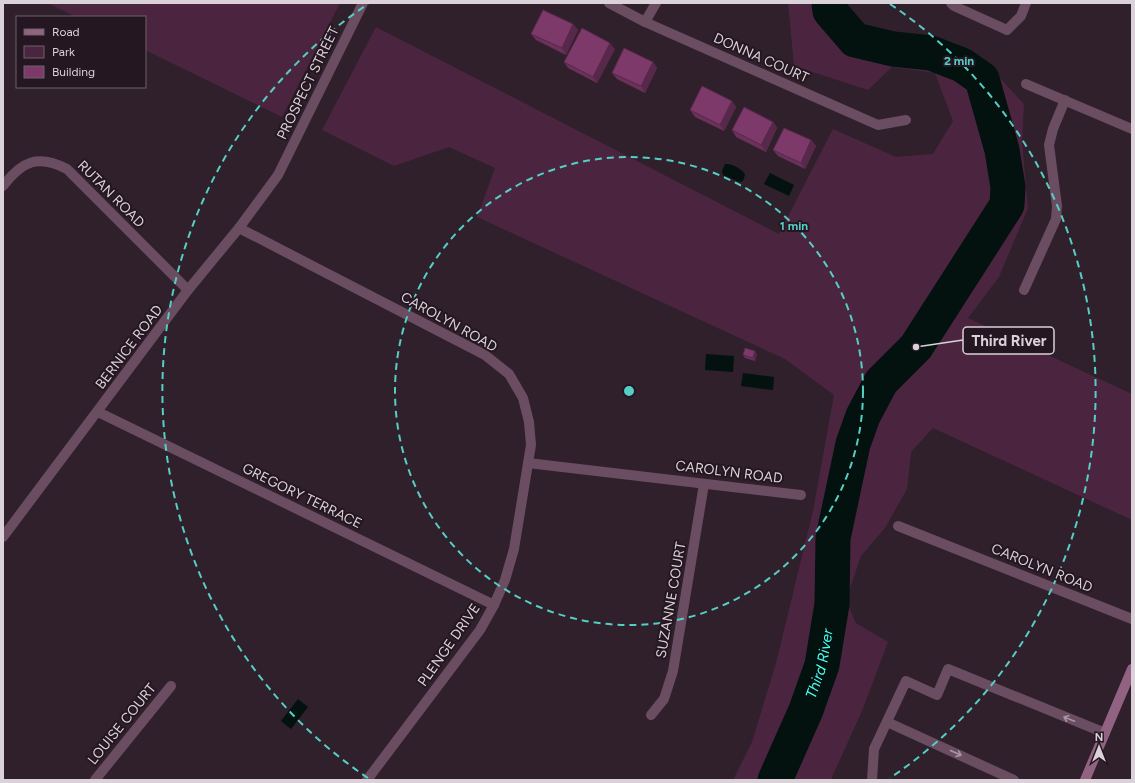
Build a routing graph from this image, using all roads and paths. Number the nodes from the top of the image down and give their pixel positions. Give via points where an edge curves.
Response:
1 (363, 3) edge
2 (609, 3) edge
3 (656, 3) edge
4 (951, 3) edge
5 (1026, 3) edge
6 (645, 22) junction
7 (1026, 84) dead end
8 (1065, 100) junction
9 (906, 120) dead end
10 (1132, 129) edge
11 (278, 175) joint
12 (3, 186) edge
13 (239, 228) junction
14 (188, 290) junction
15 (1024, 290) dead end
16 (98, 412) junction
17 (528, 463) junction
18 (704, 484) junction
19 (801, 495) dead end
20 (898, 526) dead end
21 (3, 537) edge
22 (494, 605) junction
23 (1132, 619) edge
24 (1132, 669) edge
25 (171, 686) dead end
26 (650, 715) dead end
27 (887, 722) junction
28 (1105, 733) junction
29 (95, 780) edge
30 (367, 780) edge
31 (872, 780) edge
32 (1014, 780) edge
33 (1086, 780) edge

1 - 11 street, PROSPECT STREET
2 - 6 street, DONNA COURT
3 - 6 street
4 - 5 street via 1007,30 1021,16
6 - 9 street, DONNA COURT via 878,125
7 - 8 street
8 - 10 street
8 - 15 street via 1049,145 1057,206 1056,219
11 - 13 street, BERNICE ROAD
12 - 14 street, RUTAN ROAD via 19,168 30,163 56,163 67,169
13 - 14 street, BERNICE ROAD
13 - 17 street, CAROLYN ROAD via 485,355 509,374 523,398 529,422 531,445
14 - 16 street, BERNICE ROAD
16 - 21 street, BERNICE ROAD
16 - 22 street, GREGORY TERRACE
17 - 18 street, CAROLYN ROAD
17 - 22 street, PLENGE DRIVE via 514,549
18 - 19 street, CAROLYN ROAD
18 - 26 street, SUZANNE COURT via 673,670 664,699
20 - 23 street, CAROLYN ROAD
22 - 30 street, PLENGE DRIVE via 480,630
24 - 28 main road
25 - 29 street, LOUISE COURT
28 -> 27 street via 948,669 937,694 906,681
27 - 31 street via 874,749
27 -> 32 street
28 - 33 main road

